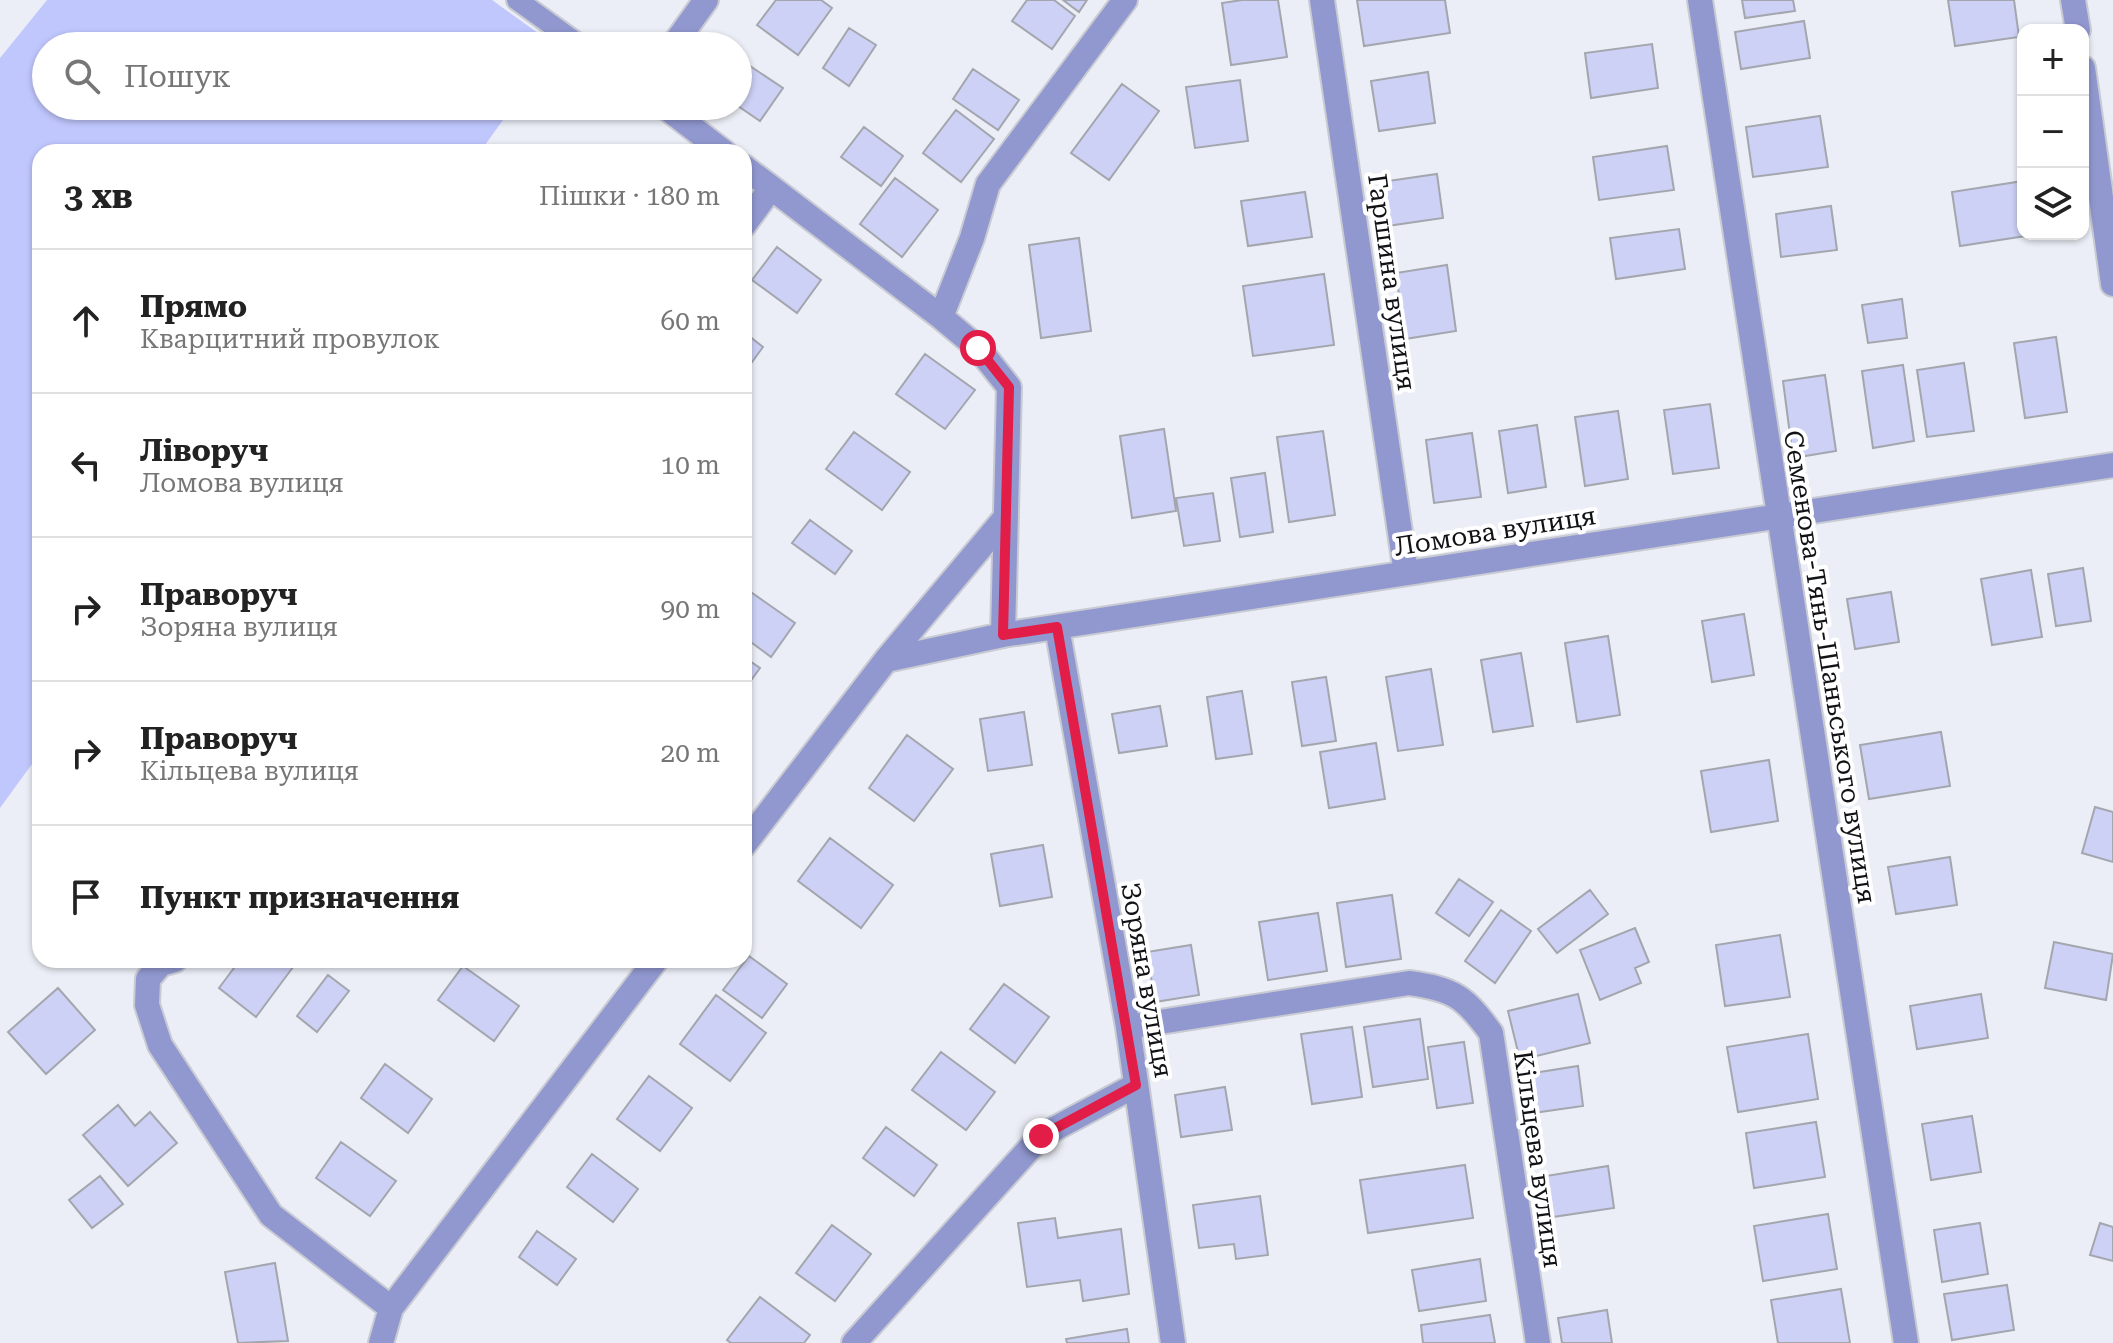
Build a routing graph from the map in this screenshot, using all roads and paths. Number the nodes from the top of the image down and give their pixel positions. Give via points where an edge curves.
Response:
1 (517, 0) edge
2 (706, 0) edge
3 (1125, 0) edge
4 (1322, 0) edge
5 (1700, 0) edge
6 (2073, 0) edge
7 (2077, 24) edge
8 (562, 32) edge
9 (683, 32) edge
10 (2087, 96) edge
11 (682, 120) edge
12 (714, 144) edge
13 (752, 173) edge
14 (771, 188) junction
15 (752, 214) edge
16 (2113, 284) edge
17 (941, 317) junction
18 (2113, 465) edge
19 (1778, 516) junction
20 (1006, 517) junction
21 (1406, 573) junction
22 (1057, 627) junction
23 (1003, 635) junction
24 (886, 660) junction
25 (752, 835) edge
26 (158, 968) edge
27 (650, 968) edge
28 (1128, 1027) junction
29 (1136, 1085) junction
30 (391, 1308) junction
31 (381, 1343) edge
32 (854, 1343) edge
33 (1173, 1343) edge
34 (1538, 1343) edge
35 (1906, 1343) edge

1 - 8 lane
2 - 9 street
3 - 17 street via 988,184
4 - 21 street, Гаршина вулиця
5 - 19 street, Семенова-Тянь-Шаньського вулиця
6 - 7 street
10 - 16 street
11 - 12 street
13 - 14 street
14 - 15 street
14 - 17 street
17 - 20 street via 978,348 1009,387
18 - 19 street, Ломова вулиця
19 - 21 street, Ломова вулиця
19 - 35 street, Семенова-Тянь-Шаньського вулиця
20 - 23 street
20 - 24 street
21 - 22 street, Ломова вулиця
22 - 23 street, Ломова вулиця
22 - 28 street, Зоряна вулиця
23 - 24 street, Ломова вулиця
24 - 25 street
26 - 30 street via 148,979 147,1005 160,1045 271,1215
27 - 30 street
28 - 29 street, Зоряна вулиця
28 - 34 street, Кільцева вулиця via 1409,983 1441,987 1471,1005 1491,1033
29 - 32 street via 1041,1136
29 - 33 street, Зоряна вулиця
30 - 31 street

